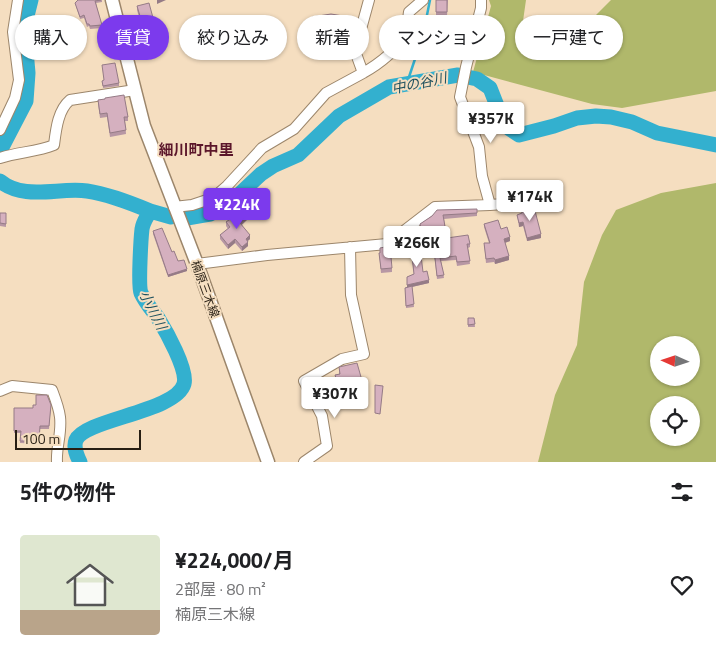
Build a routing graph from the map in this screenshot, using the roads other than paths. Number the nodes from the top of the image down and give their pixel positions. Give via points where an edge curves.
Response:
1 (18, 0) edge
2 (112, 0) edge
3 (369, 0) edge
4 (423, 0) edge
5 (481, 0) edge
6 (363, 73) junction
7 (135, 90) junction
8 (0, 130) edge
9 (0, 158) edge
10 (530, 202) dead end
11 (490, 205) junction
12 (174, 207) junction
13 (350, 248) junction
14 (197, 264) junction
15 (0, 390) edge
16 (57, 462) edge
17 (268, 462) edge
18 (304, 462) edge

1 - 8 street via 13,32 18,80 15,98
2 - 7 main road, 楠原三木線
3 - 6 street via 355,51
4 - 6 street via 409,12 400,44
5 - 11 street via 482,8 460,97 479,147
6 - 12 street via 326,93 294,128 262,148 213,198
7 - 9 street via 70,100 63,106 54,145
7 - 12 main road, 楠原三木線 via 144,126
10 - 11 street
11 - 13 street via 435,207 387,244
12 - 14 main road, 楠原三木線
13 - 14 street
13 - 18 street via 351,295 364,354 342,359 304,381 322,416 327,446
14 - 17 main road, 楠原三木線
15 - 16 street via 12,386 52,390 60,417

